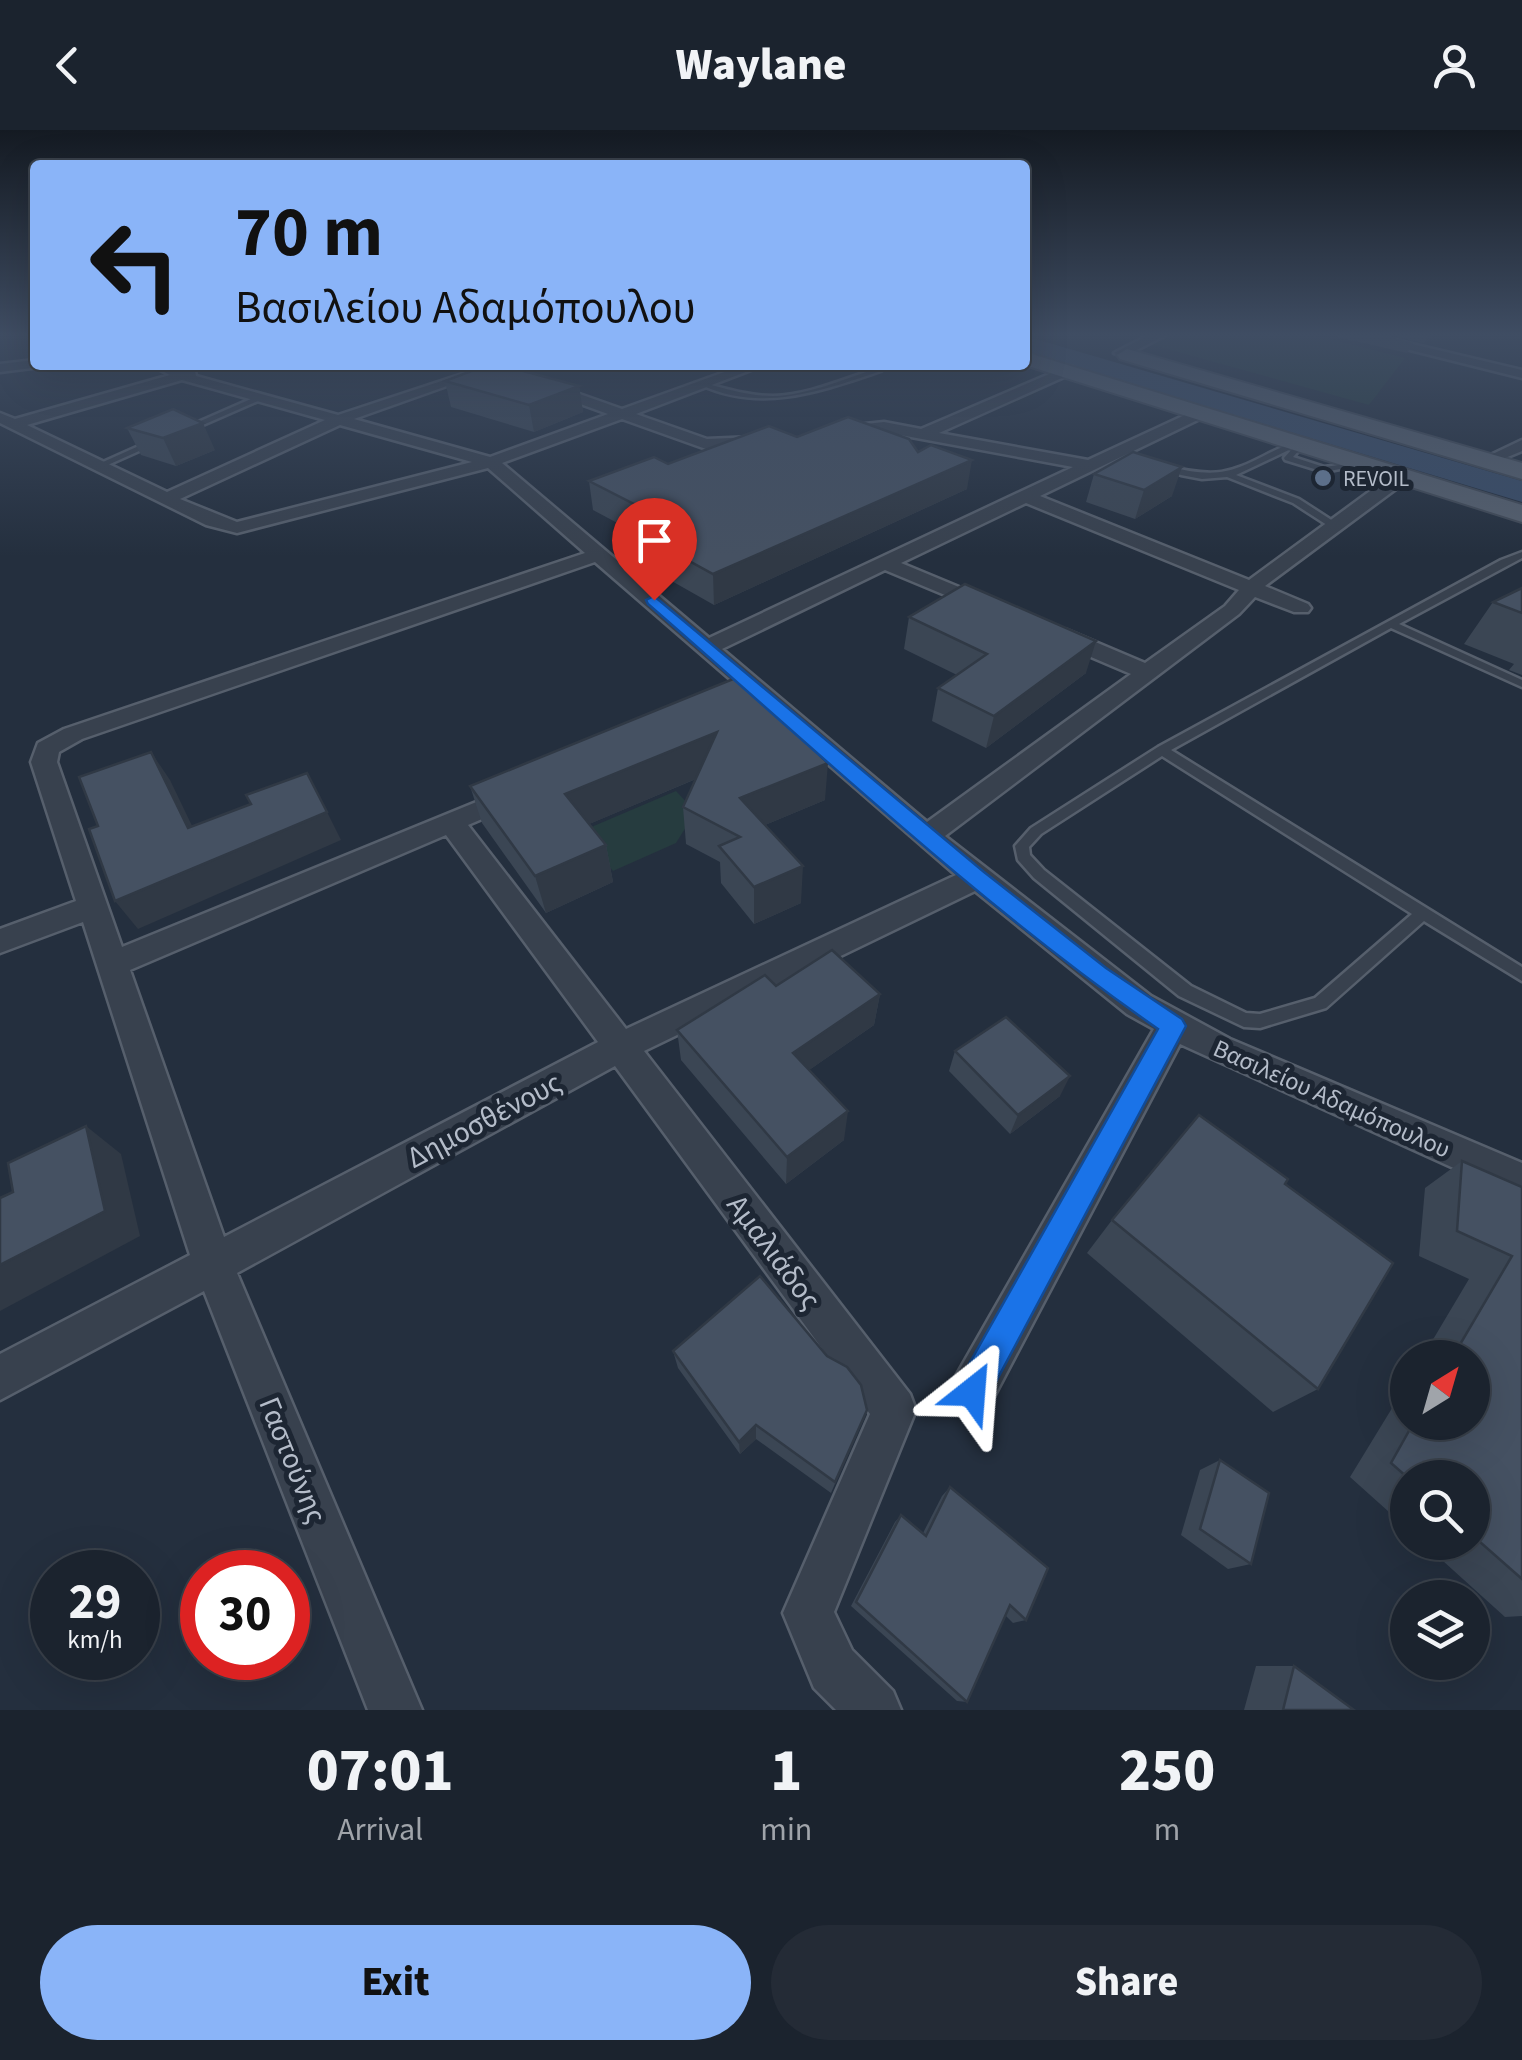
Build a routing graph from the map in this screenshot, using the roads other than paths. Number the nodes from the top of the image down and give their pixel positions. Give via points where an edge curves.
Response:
1 (51, 409) edge
2 (235, 409) edge
3 (308, 409) edge
4 (370, 409) edge
5 (612, 409) edge
6 (636, 409) edge
7 (981, 409) edge
8 (1192, 409) edge
9 (1309, 409) edge
10 (1203, 412) junction
11 (624, 413) junction
12 (343, 418) junction
13 (6, 420) edge
14 (815, 434) edge
15 (924, 434) junction
16 (780, 438) edge
17 (1300, 442) junction
18 (1522, 445) edge
19 (1486, 461) junction
20 (491, 462) junction
21 (1151, 462) edge
22 (98, 466) junction
23 (1091, 466) junction
24 (1522, 471) edge
25 (1231, 476) junction
26 (1402, 476) junction
27 (1027, 497) junction
28 (166, 499) junction
29 (1522, 514) edge
30 (1334, 524) junction
31 (600, 554) junction
32 (1522, 555) edge
33 (885, 563) junction
34 (1251, 588) junction
35 (1301, 608) dead end
36 (1007, 614) edge
37 (1390, 624) junction
38 (1042, 628) edge
39 (708, 647) junction
40 (1146, 672) junction
41 (1522, 684) edge
42 (759, 691) junction
43 (723, 706) edge
44 (1162, 750) junction
45 (542, 784) edge
46 (451, 822) junction
47 (926, 836) junction
48 (976, 878) junction
49 (94, 906) junction
50 (1423, 913) junction
51 (0, 942) edge
52 (114, 963) junction
53 (1522, 976) edge
54 (1173, 1026) junction
55 (618, 1048) junction
56 (1522, 1181) edge
57 (214, 1266) junction
58 (0, 1378) edge
59 (972, 1392) dead end
60 (395, 1710) edge
61 (874, 1710) edge

1 - 13 street
2 - 22 lane
3 - 12 street, Βασιλείου Αδαμόπουλου
4 - 12 street
5 - 11 street
6 - 11 street
7 - 15 street
8 - 10 main road
9 - 19 main road
10 - 17 main road
10 - 23 street via 1129,454
11 - 16 street via 713,446
11 - 20 street
12 - 20 street, Βασιλείου Αδαμόπουλου
12 - 28 street
13 - 22 street
14 - 15 street via 874,426
15 - 23 street
17 - 25 lane
17 - 26 main road
18 - 19 street
19 - 24 main road
20 - 28 street via 237,528
20 - 31 street, Βασιλείου Αδαμόπουλου
21 - 25 lane via 1199,478
22 - 28 street
23 - 27 street
25 - 30 lane via 1296,500
26 - 29 main road
26 - 30 street
27 - 33 street
27 - 34 street
30 - 34 street
31 - 39 street, Βασιλείου Αδαμόπουλου
31 - 49 street, Γαστούνης via 47,748 44,762
32 - 37 lane
33 - 36 street
33 - 39 street
34 - 35 street
34 - 40 street via 1232,610
37 - 41 lane
37 - 44 lane
38 - 40 street
39 - 42 street, Βασιλείου Αδαμόπουλου
40 - 47 street
42 - 43 street
42 - 47 street, Βασιλείου Αδαμόπουλου
44 - 50 lane
44 - 50 lane via 1022,846 1038,874 1185,991 1244,1020 1311,1008
45 - 46 street
46 - 52 street
46 - 55 street, Αμαλιάδος
47 - 48 street, Βασιλείου Αδαμόπουλου
48 - 54 street, Βασιλείου Αδαμόπουλου
48 - 55 street, Δημοσθένους
49 - 51 street
49 - 52 street, Γαστούνης
50 - 53 lane
52 - 57 street, Γαστούνης
54 - 56 street, Βασιλείου Αδαμόπουλου
54 - 59 street
55 - 57 street, Δημοσθένους
55 - 61 street, Αμαλιάδος via 894,1410 808,1613 833,1669
57 - 58 street, Δημοσθένους
57 - 60 street, Γαστούνης

